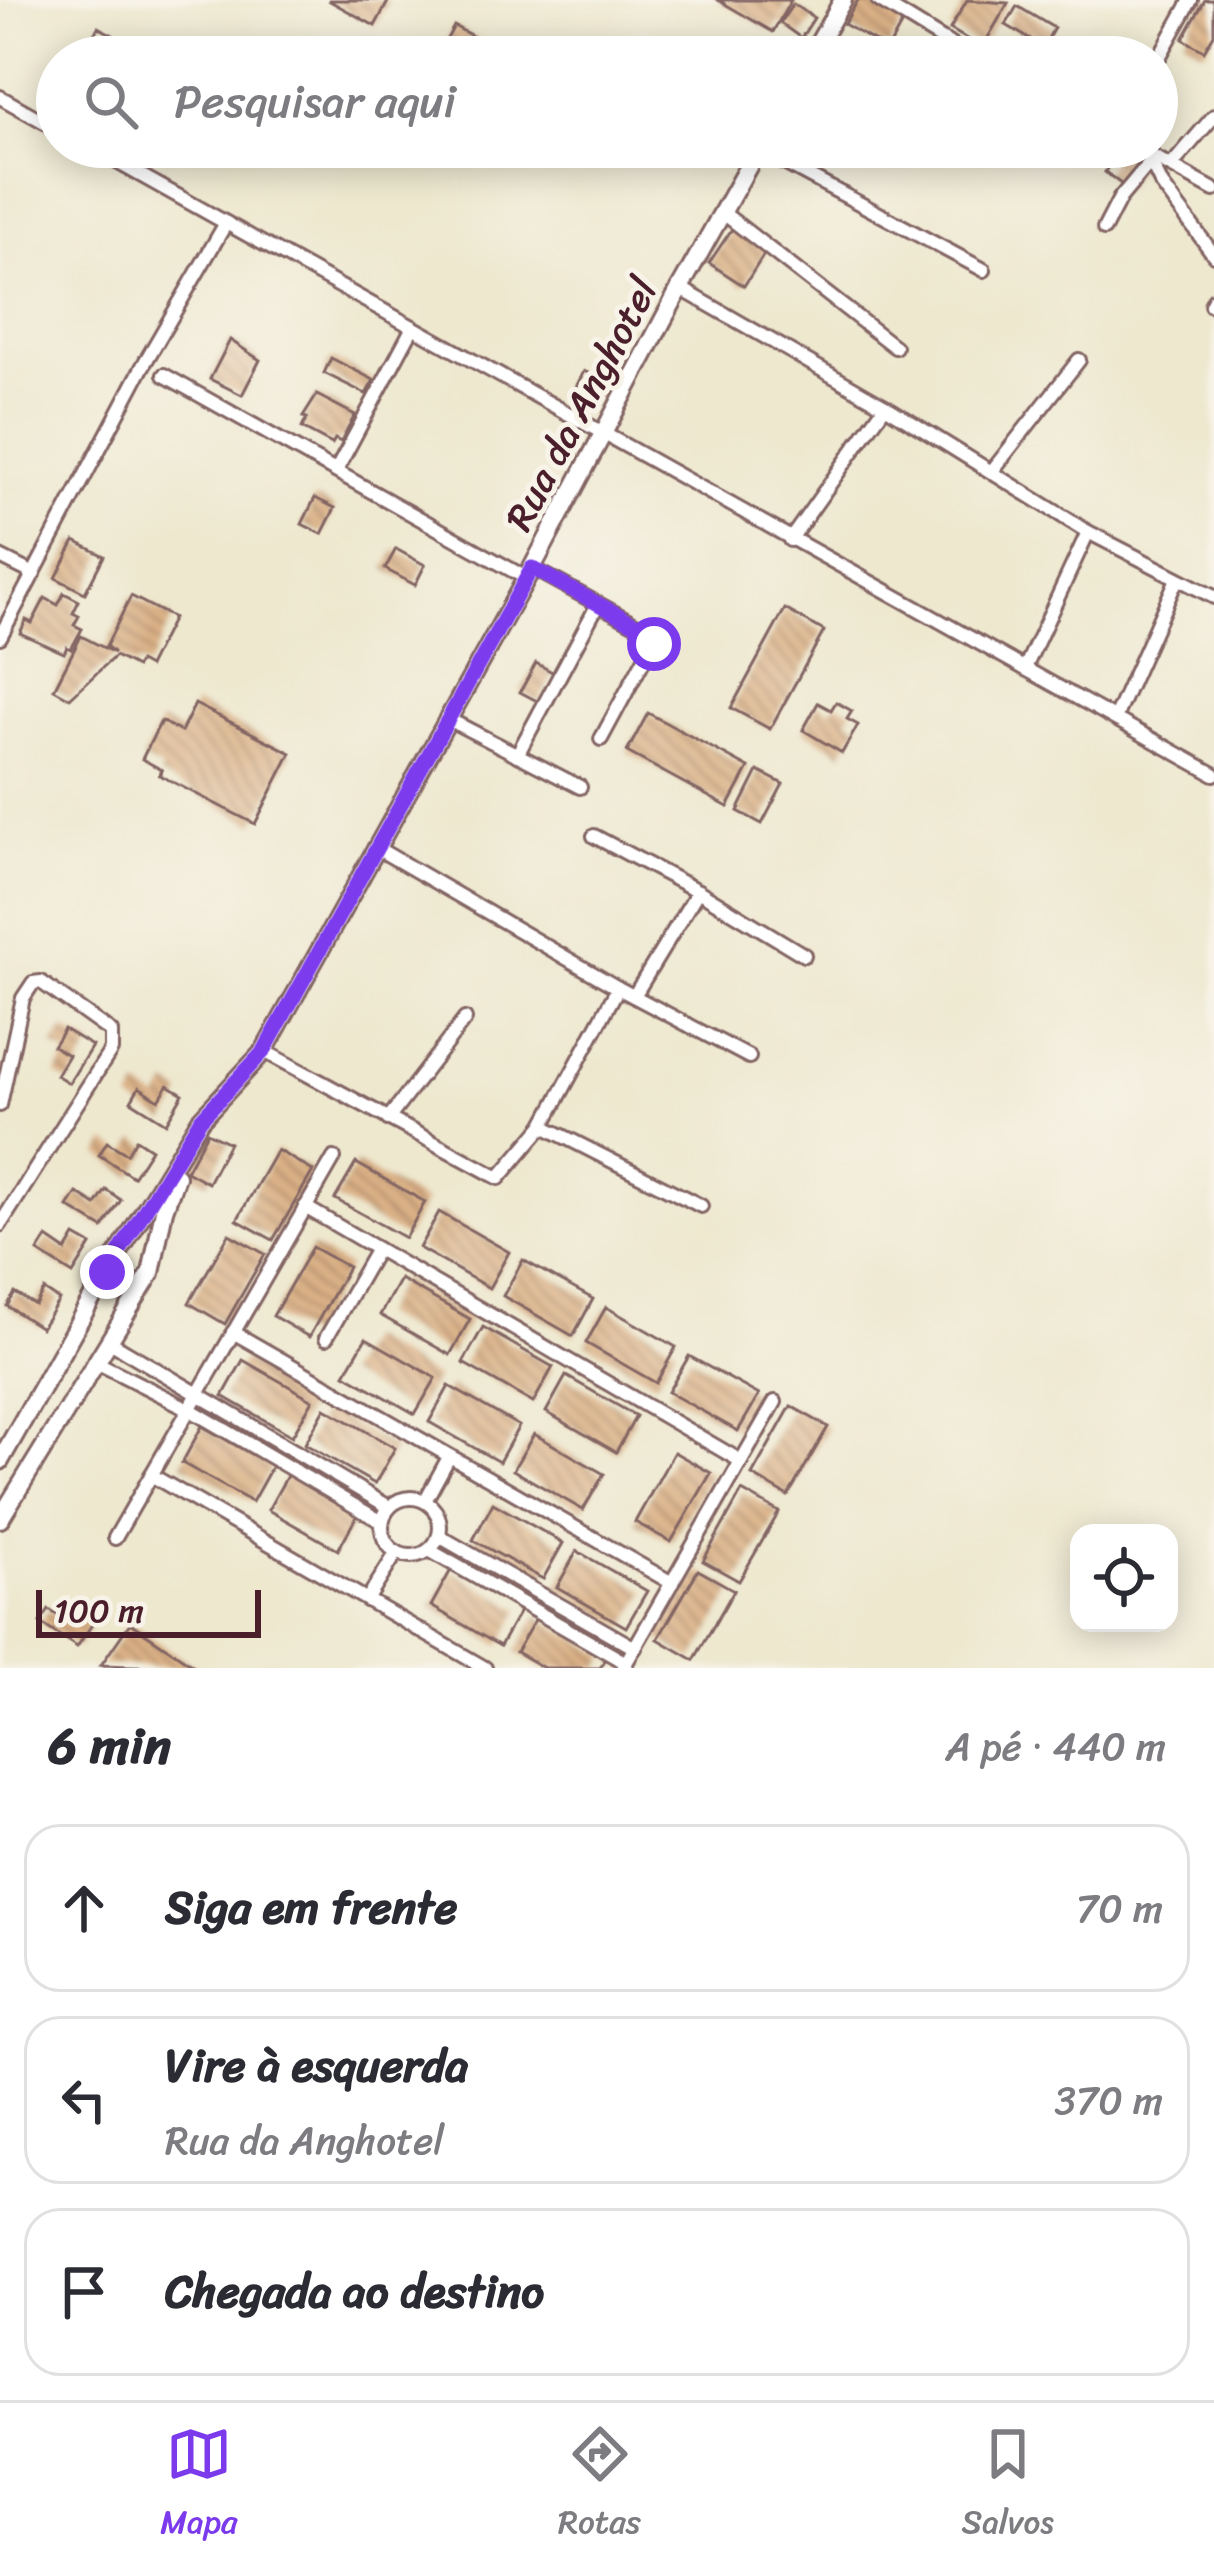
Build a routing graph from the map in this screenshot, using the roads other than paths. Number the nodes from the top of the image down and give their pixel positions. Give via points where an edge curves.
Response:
1 (843, 0) edge
2 (878, 0) edge
3 (1191, 0) edge
4 (823, 36) edge
5 (931, 36) edge
6 (1171, 36) edge
7 (0, 97) edge
8 (1214, 116) edge
9 (36, 117) edge
10 (1178, 158) edge
11 (127, 168) edge
12 (747, 168) edge
13 (796, 168) edge
14 (1136, 168) edge
15 (1152, 168) edge
16 (1175, 168) edge
17 (1214, 190) edge
18 (722, 212) junction
19 (226, 224) junction
20 (1105, 229) dead end
21 (1214, 256) edge
22 (984, 270) dead end
23 (680, 287) junction
24 (413, 327) junction
25 (895, 347) dead end
26 (1079, 360) dead end
27 (164, 375) dead end
28 (885, 406) junction
29 (604, 434) junction
30 (337, 469) junction
31 (992, 471) junction
32 (1088, 532) junction
33 (790, 541) junction
34 (0, 556) edge
35 (530, 573) junction
36 (34, 574) junction
37 (1178, 579) junction
38 (1214, 597) edge
39 (598, 604) junction
40 (0, 637) edge
41 (1024, 668) junction
42 (446, 718) junction
43 (1115, 718) junction
44 (601, 739) dead end
45 (517, 755) junction
46 (1214, 774) edge
47 (580, 788) dead end
48 (594, 836) dead end
49 (375, 848) junction
50 (698, 891) junction
51 (804, 955) dead end
52 (618, 988) junction
53 (634, 996) junction
54 (465, 1019) dead end
55 (264, 1051) junction
56 (748, 1057) dead end
57 (0, 1106) edge
58 (388, 1119) junction
59 (200, 1120) junction
60 (543, 1126) junction
61 (334, 1158) dead end
62 (701, 1206) dead end
63 (305, 1207) junction
64 (2, 1219) edge
65 (377, 1249) junction
66 (233, 1332) junction
67 (326, 1338) dead end
68 (110, 1342) junction
69 (98, 1363) junction
70 (198, 1394) junction
71 (775, 1402) dead end
72 (189, 1409) junction
73 (449, 1457) junction
74 (0, 1461) edge
75 (741, 1461) junction
76 (152, 1475) junction
77 (425, 1501) junction
78 (389, 1507) junction
79 (0, 1519) edge
80 (382, 1522) junction
81 (439, 1536) junction
82 (116, 1538) dead end
83 (429, 1550) junction
84 (397, 1552) junction
85 (672, 1583) junction
86 (368, 1600) junction
87 (635, 1648) junction
88 (625, 1666) edge
89 (485, 1668) edge

1 - 4 main road
2 - 5 street
3 - 6 street
7 - 9 street
8 - 10 street
11 - 19 street
12 - 18 main road, Rua da Anghotel
13 - 22 street
14 - 20 street
15 - 21 street
16 - 17 street
18 - 23 main road, Rua da Anghotel
18 - 25 street
19 - 24 street
19 - 36 street
23 - 28 street
23 - 29 main road, Rua da Anghotel
24 - 29 street
24 - 30 street
26 - 31 street
27 - 30 street
28 - 31 street
28 - 33 street
29 - 33 street
29 - 35 main road, Rua da Anghotel
30 - 35 street
31 - 32 street
32 - 37 street
32 - 41 street
33 - 41 street
34 - 36 street
35 - 39 street
35 - 42 main road, Rua da Anghotel
36 - 40 street
37 - 38 street
37 - 43 street
39 - 44 street via 655,639
39 - 45 street
41 - 43 street
42 - 45 street
42 - 49 main road, Rua da Anghotel
43 - 46 street
45 - 47 street
48 - 50 street
49 - 52 street
49 - 55 main road, Rua da Anghotel
50 - 51 street
50 - 53 street
52 - 53 street
52 - 60 street
53 - 56 street
54 - 58 street
55 - 58 street
55 - 59 main road, Rua da Anghotel
57 - 64 street via 33,982 111,1032 111,1050
58 - 60 street via 499,1178
59 - 68 main road, Rua da Anghotel via 170,1188 151,1273
59 - 74 main road, Rua da Anghotel
60 - 62 street
61 - 63 street
63 - 65 street
63 - 66 street
65 - 67 street
65 - 75 street
66 - 70 street
66 - 73 street
68 - 69 main road, Rua da Anghotel
68 - 70 street
69 - 72 street
69 - 79 main road, Rua da Anghotel
70 - 72 street
70 - 78 street
71 - 75 street
72 - 76 street
72 - 80 street
73 - 77 street
73 - 85 street
75 - 85 street
76 - 82 street
76 - 86 street
77 - 78 street via 406,1498
77 - 81 street via 438,1516
78 - 80 street
80 - 84 street
81 - 83 street
81 - 87 street
83 - 84 street
83 - 88 street
84 - 86 street
85 - 87 street
86 - 89 street
87 - 88 street

